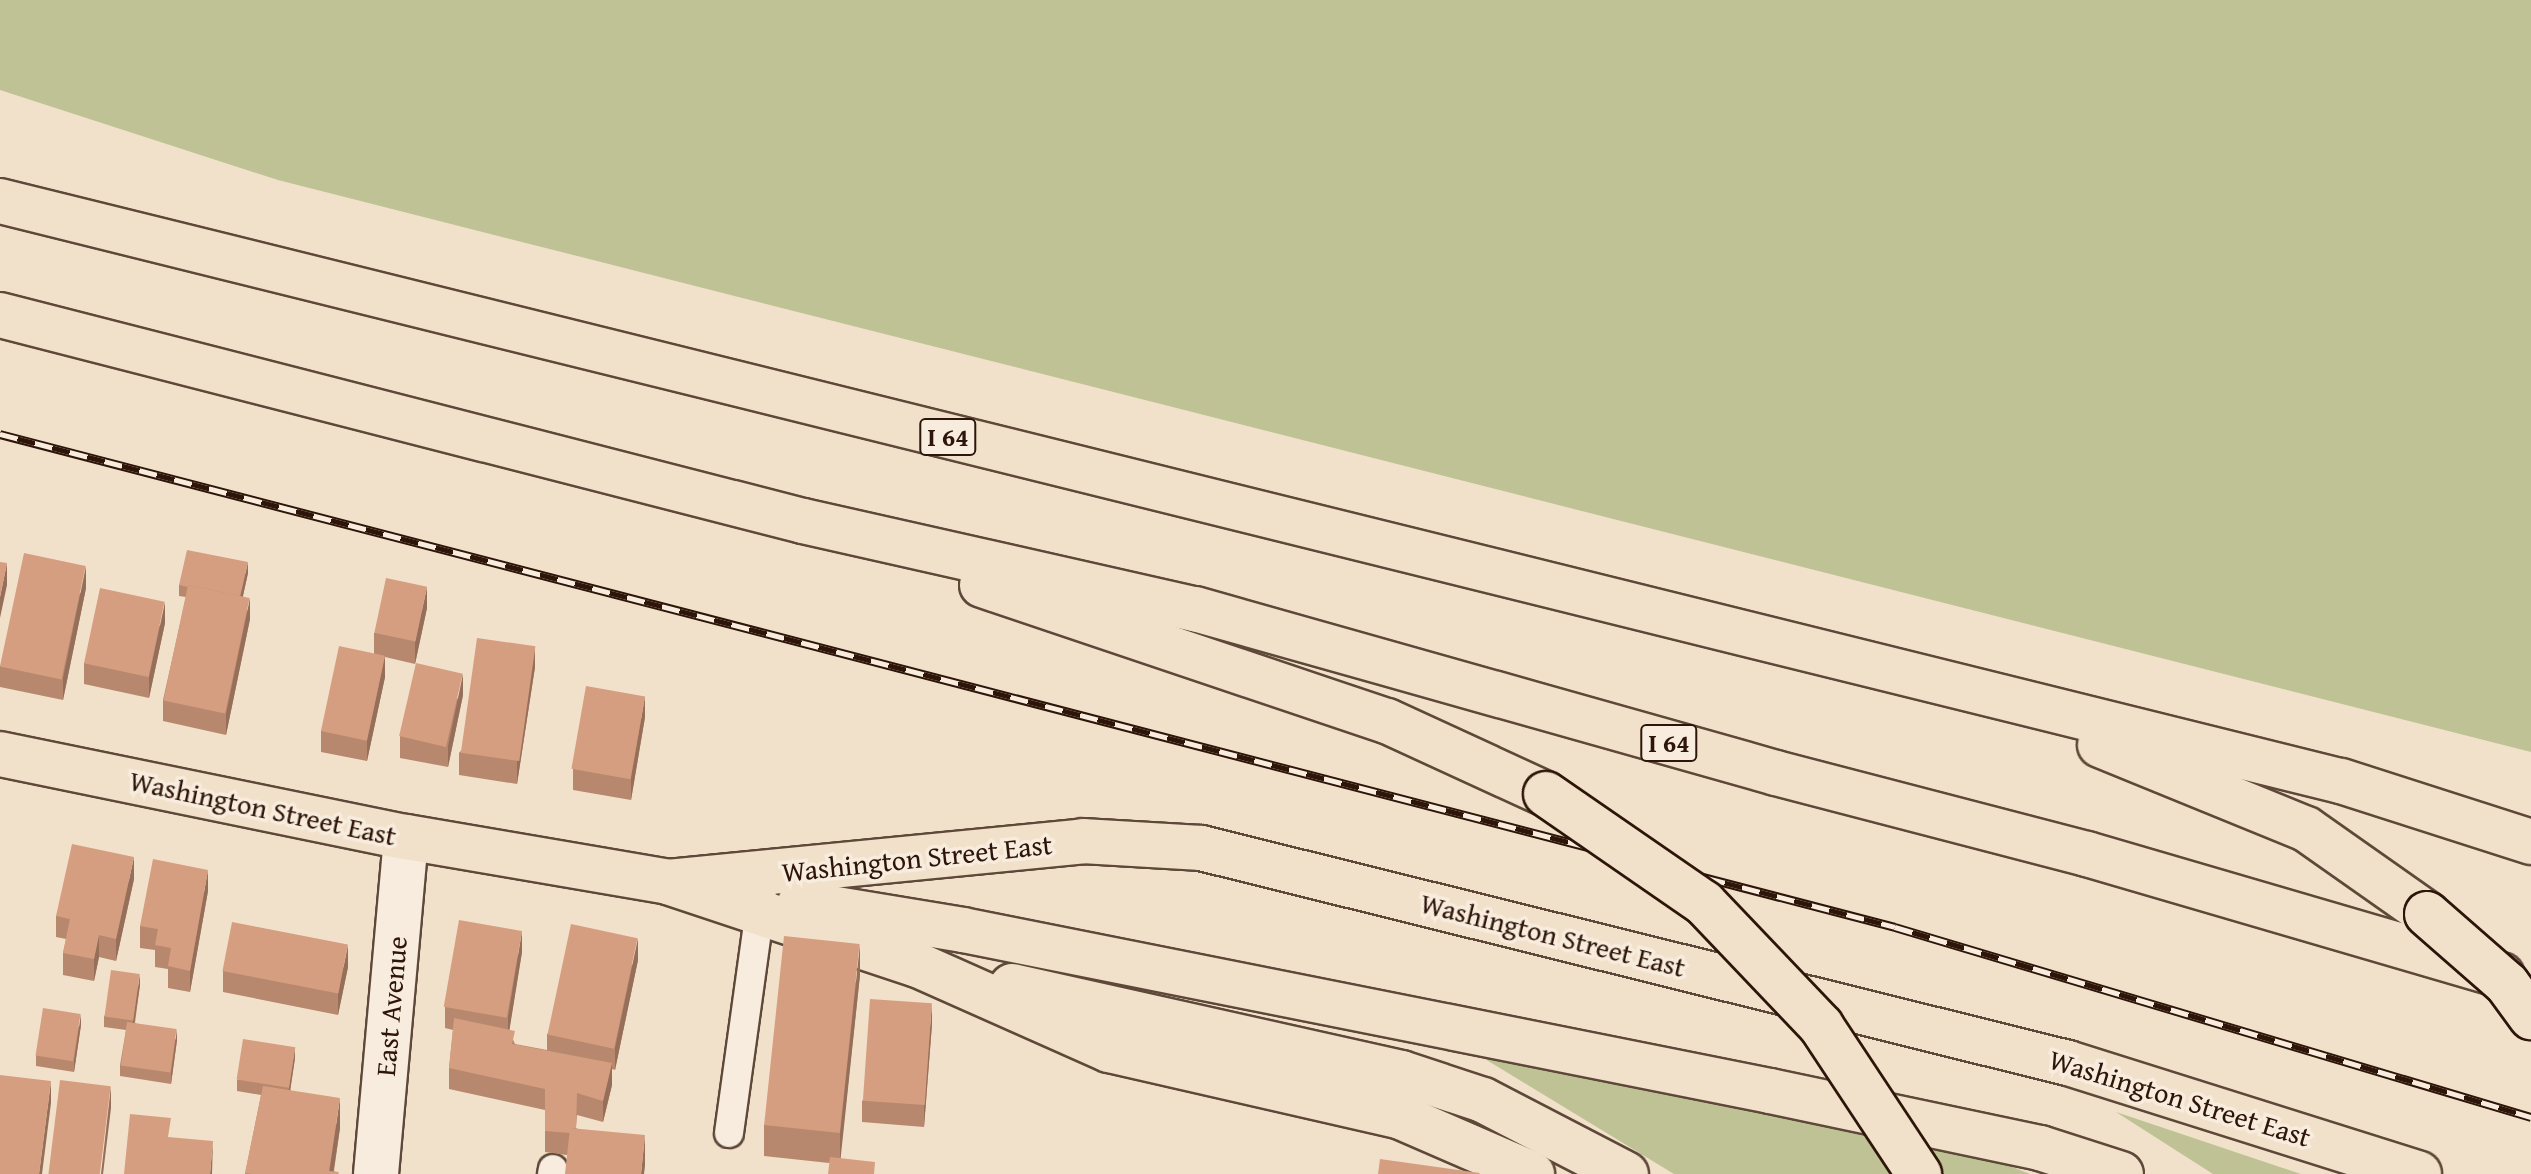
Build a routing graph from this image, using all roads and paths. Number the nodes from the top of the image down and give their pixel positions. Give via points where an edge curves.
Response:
1 (0, 201) edge
2 (0, 315) edge
3 (803, 521) junction
4 (1896, 670) junction
5 (0, 754) edge
6 (406, 837) junction
7 (2531, 842) edge
8 (762, 894) junction
9 (918, 965) junction
10 (2531, 984) edge
11 (2531, 1017) edge
12 (729, 1133) dead end
13 (376, 1174) edge
14 (1532, 1174) edge
15 (1626, 1174) edge
16 (1919, 1174) edge
17 (2121, 1174) edge
18 (2419, 1174) edge

1 - 4 main road, I 64
2 - 3 main road, I 64
3 - 10 main road, I 64 via 1195,609 1776,773 2087,854
3 - 16 main road, bridge via 1387,721 1546,794 1704,903 1821,1026
4 - 7 main road, I 64 via 2341,781
4 - 11 main road, bridge via 2138,759 2306,829 2427,914 2507,984
5 - 6 main road, Washington Street East
6 - 8 main road, Washington Street East
6 - 13 street, East Avenue
8 - 9 main road, Washington Street East
8 - 12 lane
8 - 17 main road via 1739,1085 2040,1148
8 - 18 main road, Washington Street East via 1083,841 1201,848 2068,1063
9 - 14 main road, Washington Street East via 1109,1050 1401,1117
9 - 15 main road via 1401,1073 1483,1100

